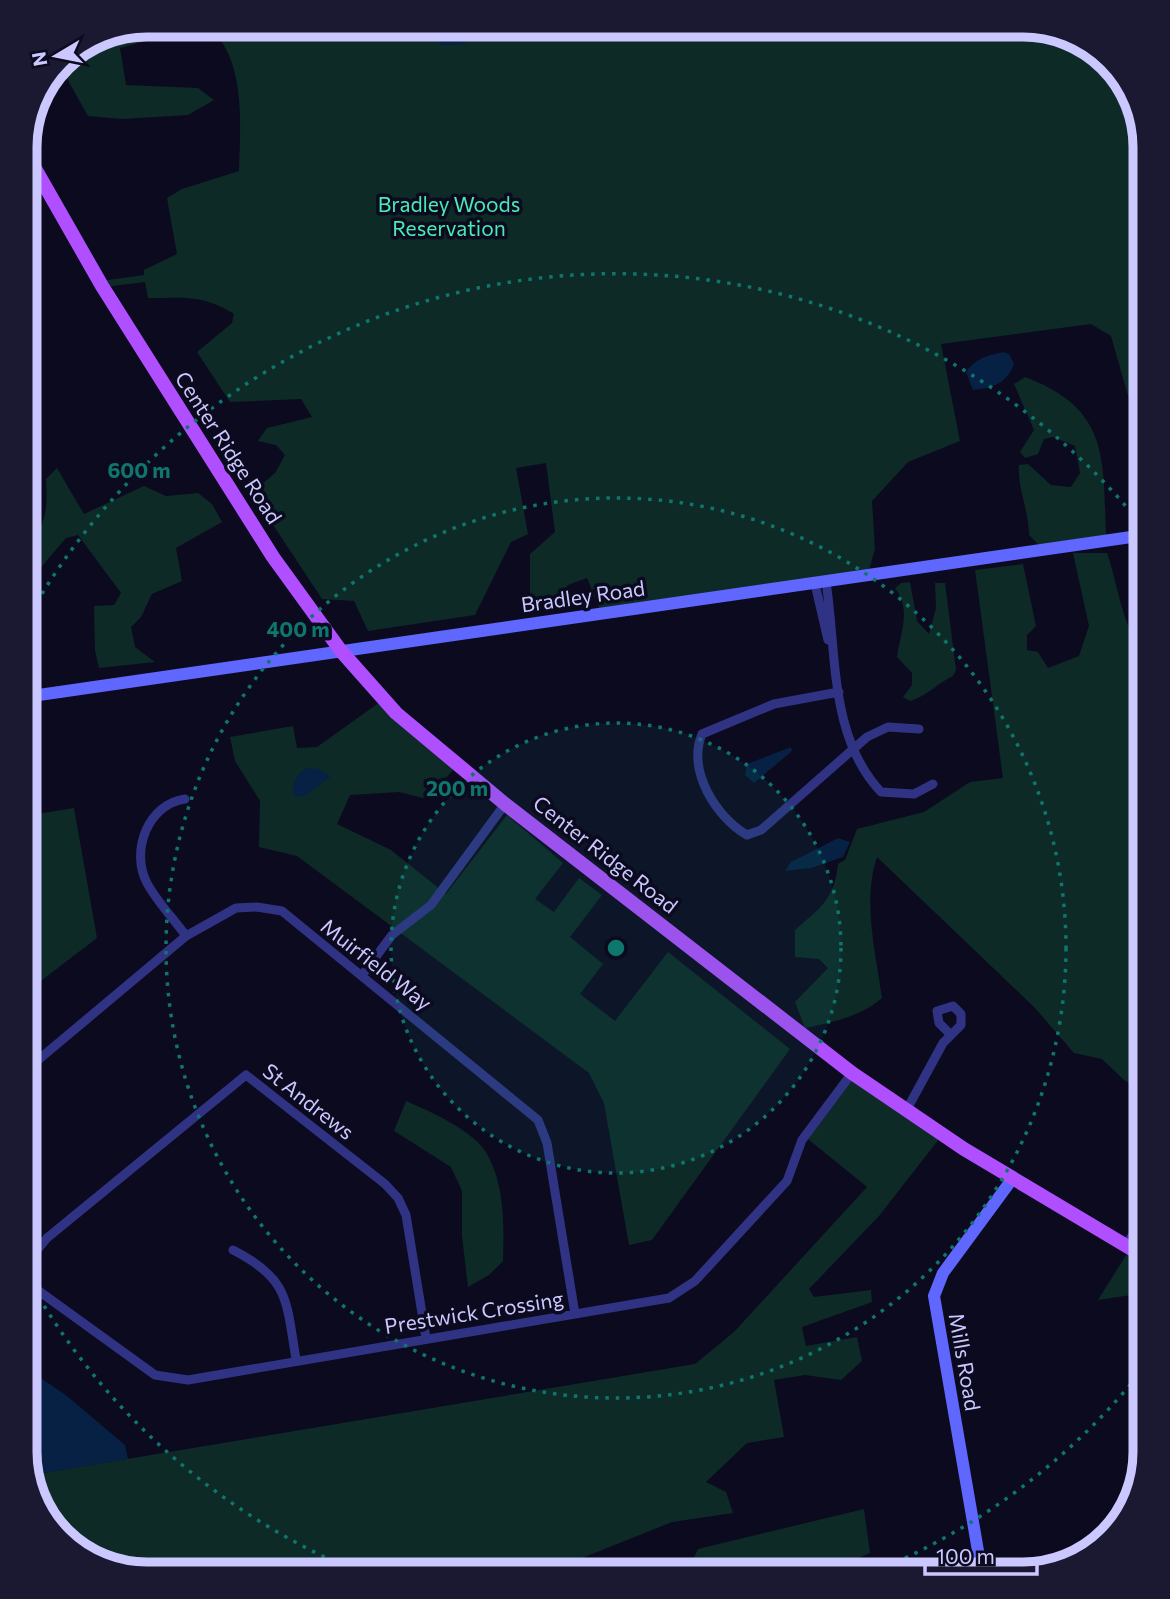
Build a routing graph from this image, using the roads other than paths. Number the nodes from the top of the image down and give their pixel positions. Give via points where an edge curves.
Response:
1 (37, 171) edge
2 (1133, 536) edge
3 (820, 583) junction
4 (341, 651) junction
5 (839, 692) junction
6 (37, 695) edge
7 (919, 729) dead end
8 (850, 749) junction
9 (933, 784) dead end
10 (185, 799) dead end
11 (505, 804) junction
12 (186, 936) junction
13 (363, 974) junction
14 (950, 1034) dead end
15 (37, 1060) edge
16 (852, 1073) junction
17 (905, 1111) junction
18 (1013, 1178) junction
19 (1133, 1235) edge
20 (1126, 1245) junction
21 (1133, 1249) edge
22 (37, 1250) edge
23 (233, 1250) dead end
24 (37, 1290) edge
25 (575, 1314) junction
26 (426, 1338) junction
27 (296, 1359) junction
28 (980, 1562) edge

1 - 4 main road, Center Ridge Road via 155,372 274,557
2 - 3 street, Bradley Road
3 - 4 street, Bradley Road
3 - 5 street
4 - 6 street, Bradley Road
4 - 11 main road, Center Ridge Road via 415,731
5 - 8 street
5 - 8 street via 774,704 702,734 697,750 706,789 719,814 747,835 754,834
7 - 8 street via 888,727
8 - 9 street via 881,792 914,794
10 - 12 street via 170,801 150,821 140,846 146,882
11 - 13 street via 431,905 392,935
11 - 16 main road, Center Ridge Road
12 - 13 street, Muirfield Way via 236,908 282,911
12 - 15 street, Muirfield Way
13 - 25 street, Muirfield Way via 538,1120 547,1143
14 - 17 street
16 - 17 main road, Center Ridge Road
16 - 25 street, Prestwick Crossing via 802,1140 787,1181 695,1281 669,1298
17 - 18 main road, Center Ridge Road
18 - 20 main road, Center Ridge Road
18 - 28 street, Mills Road via 943,1273 934,1297
19 - 20 street
20 - 21 main road, Center Ridge Road
22 - 26 street, St Andrews via 246,1075 398,1198 406,1215
23 - 27 street via 275,1278 286,1298
24 - 27 street, Prestwick Crossing via 155,1375 188,1380
25 - 26 street, Prestwick Crossing
26 - 27 street, Prestwick Crossing

